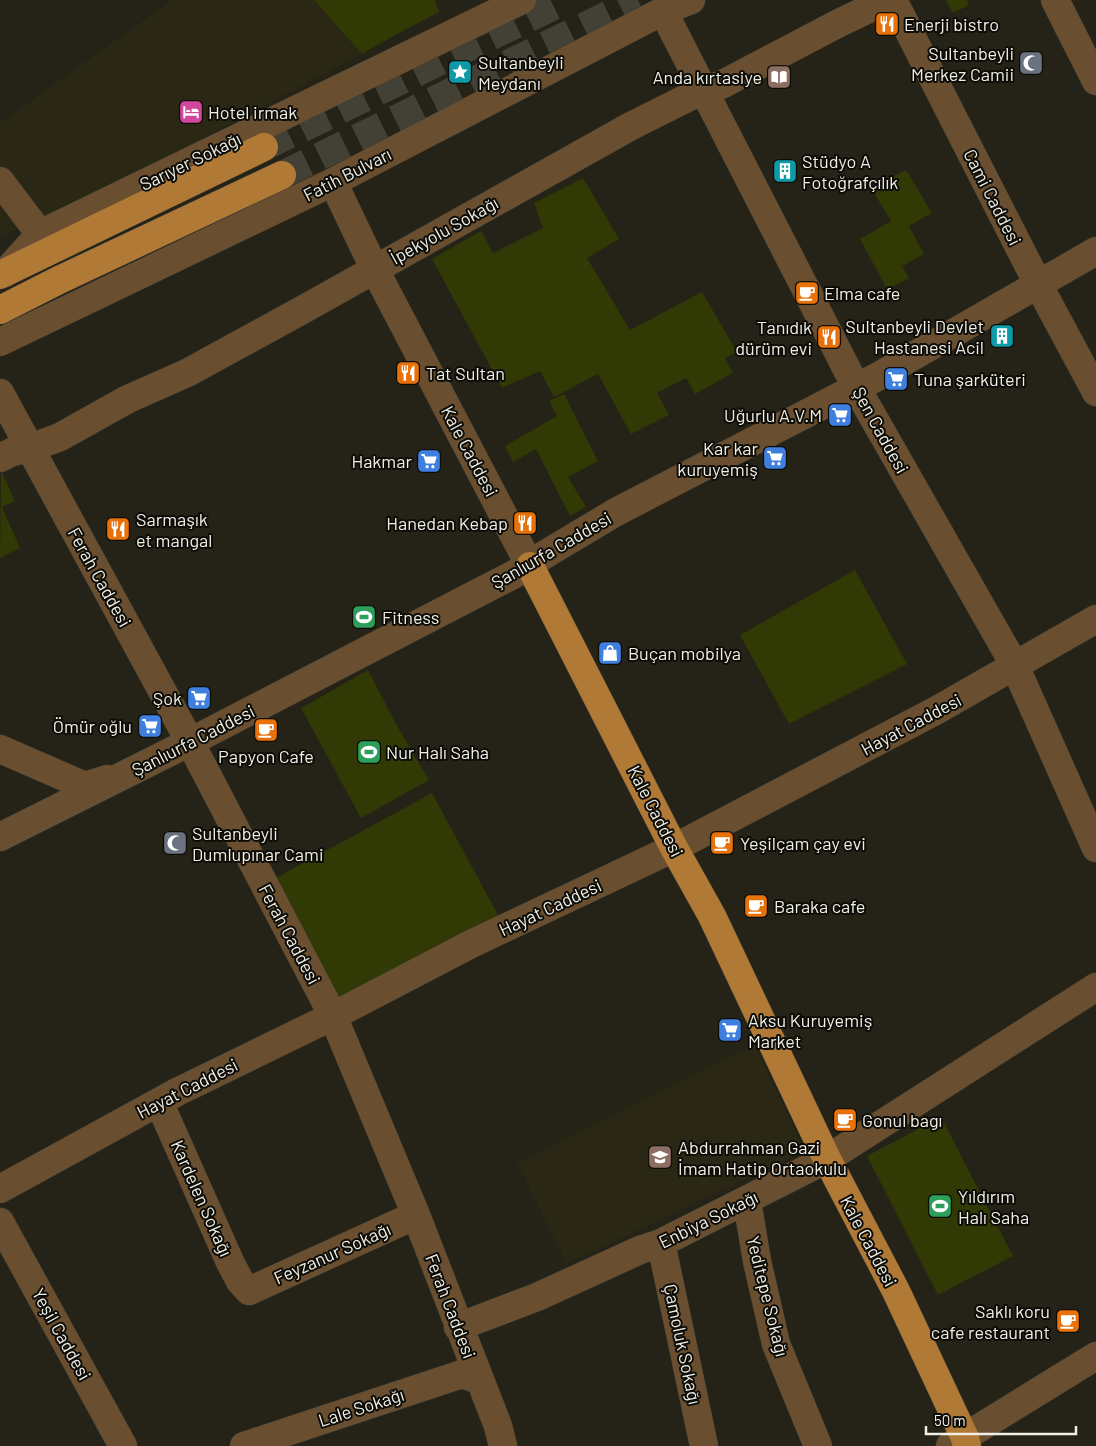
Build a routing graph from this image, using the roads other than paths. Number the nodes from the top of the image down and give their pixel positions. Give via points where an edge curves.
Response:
1 (522, 0) edge
2 (691, 0) edge
3 (887, 0) edge
4 (893, 0) edge
5 (1056, 0) edge
6 (663, 11) junction
7 (1096, 81) edge
8 (704, 90) junction
9 (264, 147) tunnel mouth
10 (282, 176) tunnel mouth
11 (0, 181) edge
12 (333, 182) junction
13 (40, 234) junction
14 (1096, 252) edge
15 (374, 268) junction
16 (2, 274) edge
17 (1038, 284) junction
18 (0, 310) edge
19 (0, 342) edge
20 (856, 387) junction
21 (1096, 392) edge
22 (0, 393) edge
23 (30, 448) junction
24 (0, 458) edge
25 (530, 566) junction
26 (1096, 619) edge
27 (1015, 666) junction
28 (190, 742) junction
29 (0, 749) edge
30 (127, 774) junction
31 (0, 837) edge
32 (674, 848) junction
33 (1096, 848) edge
34 (1096, 987) edge
35 (333, 1016) junction
36 (159, 1102) junction
37 (827, 1160) junction
38 (0, 1189) edge
39 (747, 1201) junction
40 (416, 1215) junction
41 (0, 1222) edge
42 (661, 1243) junction
43 (249, 1291) joint
44 (458, 1327) junction
45 (1096, 1356) edge
46 (479, 1380) junction
47 (961, 1443) edge
48 (124, 1446) edge
49 (244, 1446) edge
50 (503, 1446) edge
51 (704, 1446) edge
52 (818, 1446) edge

1 - 13 street, Sarıyer Sokağı
2 - 6 street, Fatih Bulvarı
3 - 8 street, İpekyolu Sokağı via 721,86
4 - 17 street, Cami Caddesi
5 - 7 street
6 - 8 street, Şen Caddesi
6 - 12 street, Fatih Bulvarı
8 - 15 street, İpekyolu Sokağı via 631,126
8 - 20 street, Şen Caddesi
9 - 16 main road
10 - 18 main road, Fatih Bulvarı
11 - 13 street
12 - 15 street, Kale Caddesi
12 - 19 street, Fatih Bulvarı
13 - 16 street, Sarıyer Sokağı
14 - 17 street, Şanlıurfa Caddesi
15 - 23 street, İpekyolu Sokağı via 187,373 128,399 60,437
15 - 25 street, Kale Caddesi
17 - 20 street, Şanlıurfa Caddesi
17 - 21 street, Cami Caddesi
20 - 25 street, Şanlıurfa Caddesi via 616,512
20 - 27 street, Şen Caddesi
22 - 23 street, Ferah Caddesi
23 - 24 street, İpekyolu Sokağı
23 - 28 street, Ferah Caddesi
25 - 28 street, Şanlıurfa Caddesi
25 - 32 main road, Kale Caddesi
26 - 27 street, Hayat Caddesi
27 - 32 street, Hayat Caddesi
27 - 33 street, Şen Caddesi
28 - 30 street, Şanlıurfa Caddesi
28 - 35 street, Ferah Caddesi
29 - 30 street via 85,786
30 - 31 street, Şanlıurfa Caddesi
32 - 35 street, Hayat Caddesi via 472,944
32 - 37 main road, Kale Caddesi via 712,916
34 - 37 street, Enbiya Sokağı
35 - 36 street, Hayat Caddesi
35 - 40 street, Ferah Caddesi
36 - 38 street, Hayat Caddesi
36 - 43 street, Kardelen Sokağı via 230,1262
37 - 39 street, Enbiya Sokağı
37 - 47 main road, Kale Caddesi via 896,1291
39 - 42 street, Enbiya Sokağı
39 - 52 street, Yeditepe Sokağı via 776,1344
40 - 43 street, Feyzanur Sokağı
40 - 44 street, Ferah Caddesi
41 - 48 street, Yeşil Caddesi
42 - 44 street, Enbiya Sokağı
42 - 51 street, Çamoluk Sokağı
44 - 46 street, Ferah Caddesi
45 - 47 street
46 - 49 street, Lale Sokağı via 462,1374
46 - 50 street, Ferah Caddesi

